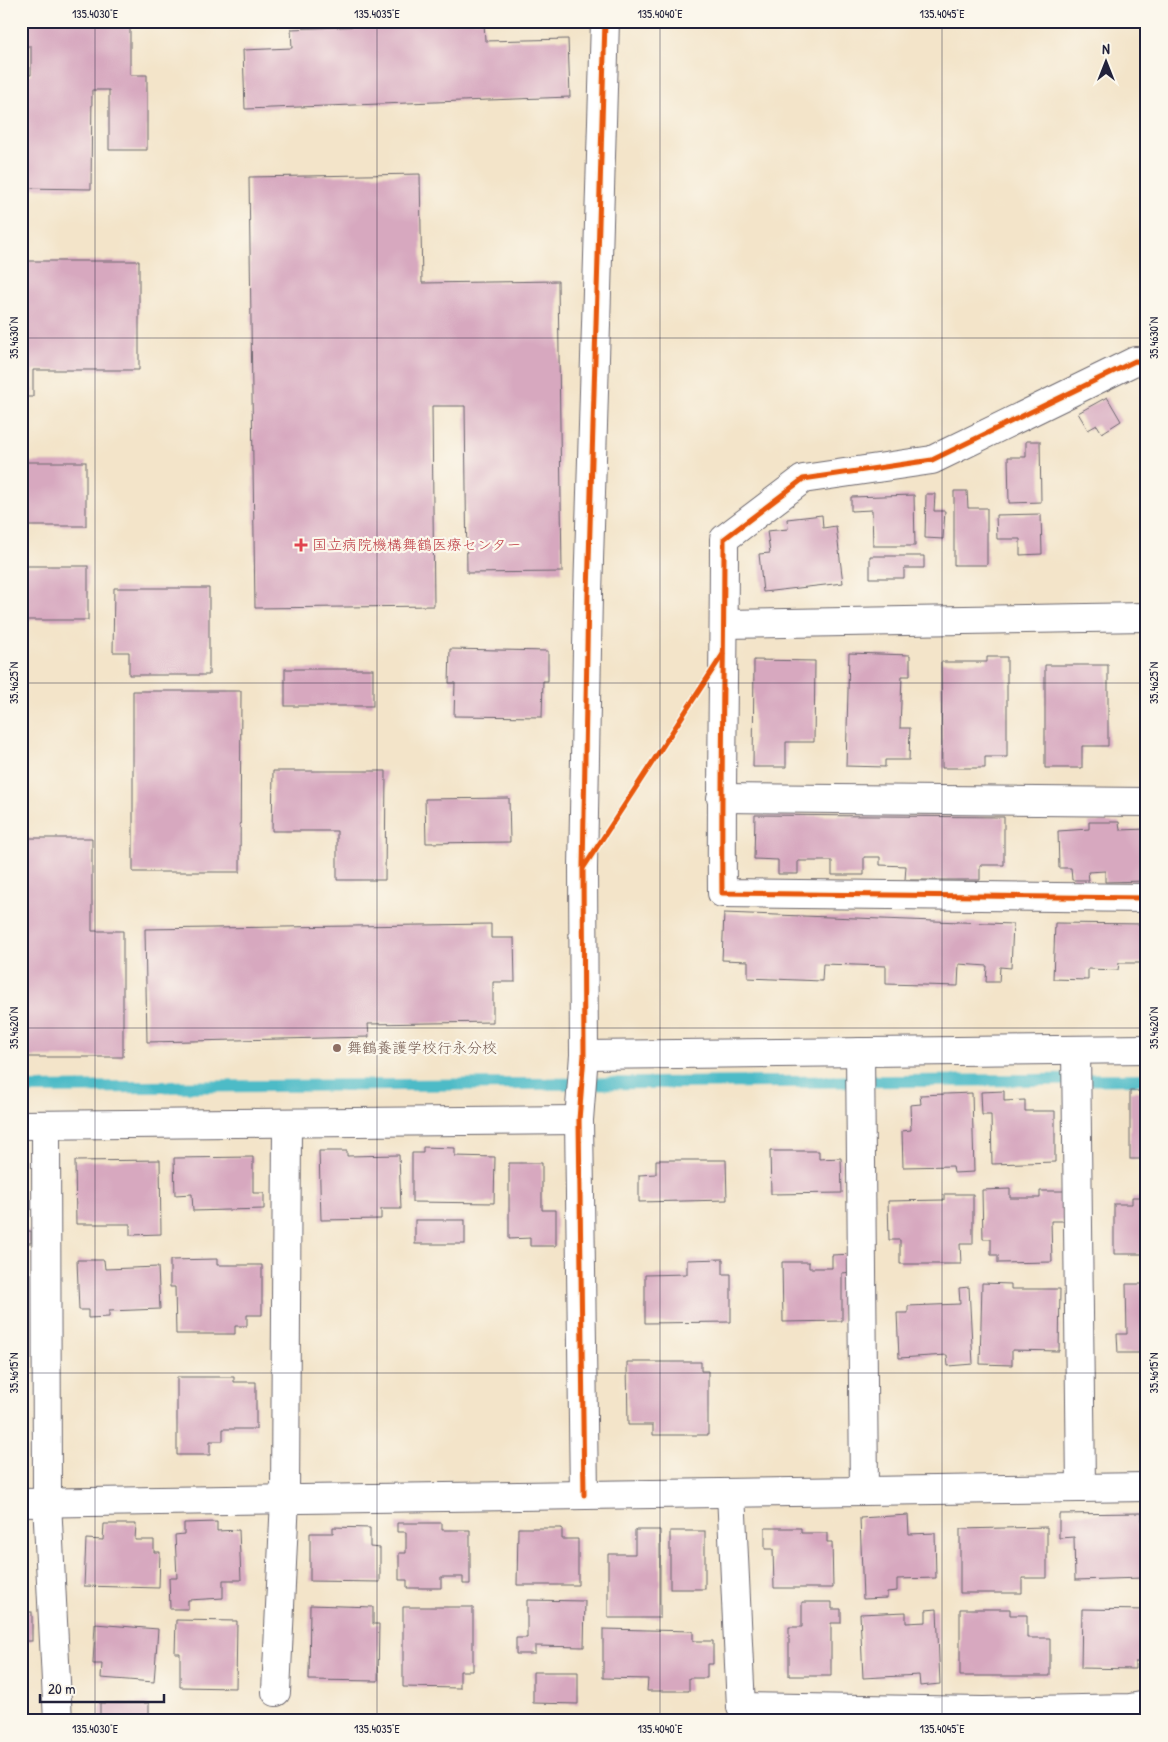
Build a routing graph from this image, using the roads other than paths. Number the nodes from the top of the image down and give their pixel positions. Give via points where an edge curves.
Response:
1 (605, 21) edge
2 (1147, 362) edge
3 (1147, 616) edge
4 (725, 624) junction
5 (721, 798) junction
6 (1147, 802) edge
7 (1147, 898) edge
8 (1147, 1049) edge
9 (1076, 1050) junction
10 (860, 1052) junction
11 (584, 1055) junction
12 (579, 1120) junction
13 (287, 1123) junction
14 (34, 1125) edge
15 (1147, 1487) edge
16 (1080, 1488) junction
17 (864, 1491) junction
18 (731, 1493) junction
19 (584, 1495) junction
20 (285, 1499) junction
21 (34, 1503) edge
22 (276, 1692) dead end
23 (1147, 1705) edge
24 (58, 1721) edge

1 - 11 street via 588,604 583,868
2 - 4 street via 1135,362 932,460 803,479 724,539
3 - 4 street
4 - 5 street
5 - 6 street
5 - 7 street via 722,893
8 - 9 street
9 - 10 street
9 - 16 street
10 - 11 street
10 - 17 street
11 - 12 street
12 - 13 street
12 - 19 street
13 - 14 street
13 - 20 street
14 - 21 street
15 - 16 street
16 - 17 street
17 - 18 street
18 - 19 street
18 - 23 street via 741,1707 983,1711
19 - 20 street
20 - 21 street
20 - 22 street
21 - 24 street

